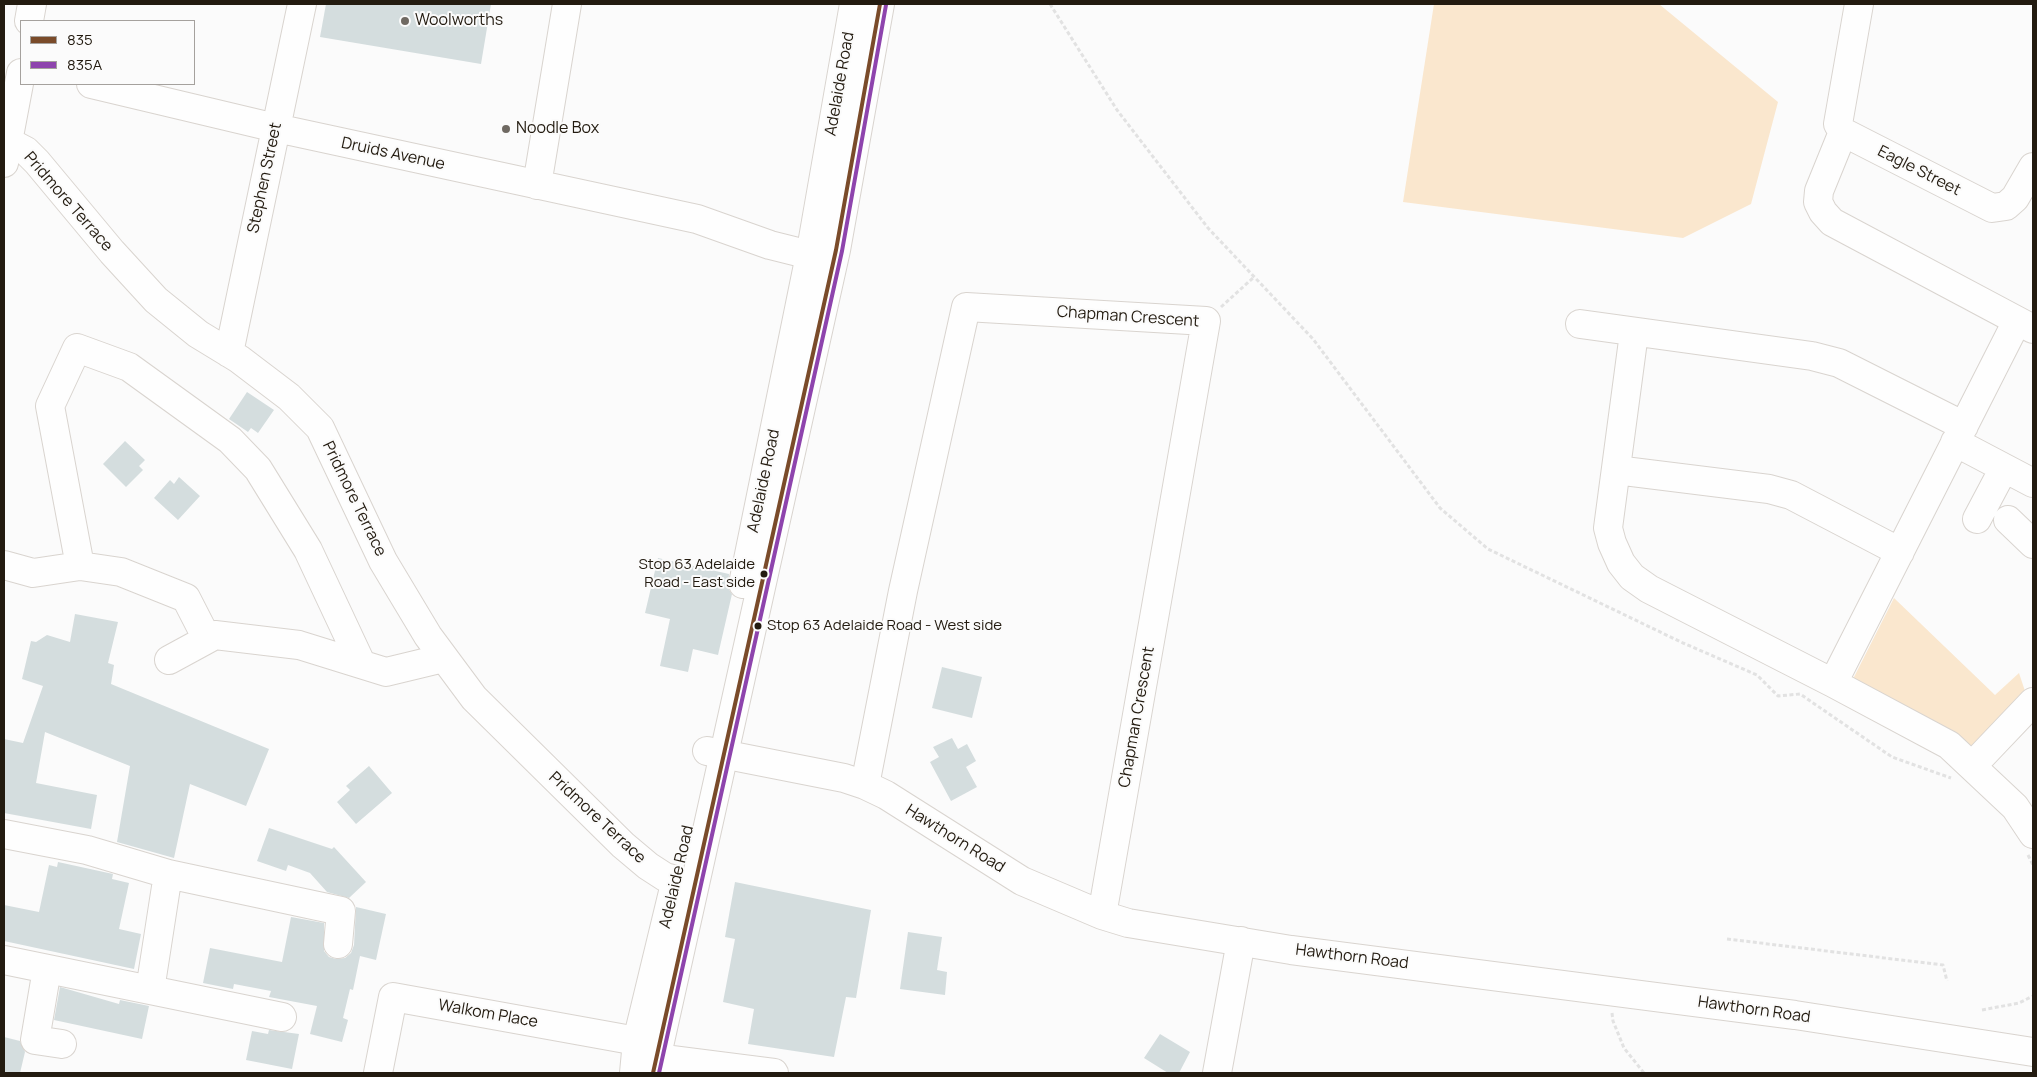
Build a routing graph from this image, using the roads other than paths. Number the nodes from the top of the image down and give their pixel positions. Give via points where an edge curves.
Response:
1 (32, 4) edge
2 (302, 4) edge
3 (567, 4) edge
4 (854, 4) edge
5 (880, 4) edge
6 (1859, 4) edge
7 (29, 20) edge
8 (4, 64) edge
9 (20, 67) edge
10 (20, 77) edge
11 (95, 85) edge
12 (276, 128) junction
13 (1840, 128) junction
14 (6, 152) edge
15 (2033, 166) edge
16 (537, 185) junction
17 (812, 245) junction
18 (836, 250) junction
19 (1580, 324) dead end
20 (2025, 325) edge
21 (1634, 333) junction
22 (229, 353) junction
23 (1960, 434) junction
24 (2004, 468) junction
25 (1616, 470) junction
26 (2033, 483) edge
27 (1977, 519) dead end
28 (2008, 520) dead end
29 (2033, 544) edge
30 (1900, 552) junction
31 (4, 565) edge
32 (80, 566) junction
33 (207, 640) junction
34 (444, 658) junction
35 (169, 660) dead end
36 (362, 663) junction
37 (1833, 683) junction
38 (2033, 702) edge
39 (715, 753) junction
40 (1962, 773) junction
41 (865, 785) junction
42 (4, 834) edge
43 (2029, 842) edge
44 (168, 874) junction
45 (676, 880) junction
46 (1102, 915) junction
47 (1241, 941) junction
48 (338, 944) dead end
49 (4, 960) edge
50 (47, 969) junction
51 (150, 990) junction
52 (282, 1017) dead end
53 (62, 1044) dead end
54 (2033, 1052) edge
55 (651, 1054) edge
56 (378, 1073) edge
57 (634, 1073) edge
58 (774, 1073) edge
59 (1217, 1073) edge

1 - 7 street
2 - 12 street, Stephen Street
3 - 16 street
4 - 17 street, Adelaide Road
5 - 18 street, Adelaide Road
6 - 13 street
8 - 9 street
10 - 14 street
11 - 12 street, Druids Avenue
12 - 16 street, Druids Avenue
12 - 22 street, Stephen Street
13 - 15 street, Eagle Street via 1992,208 2006,206 2015,198
13 - 20 street via 1818,202 1832,222
14 - 22 street, Pridmore Terrace via 26,151 156,300 198,334
16 - 17 street, Druids Avenue via 697,219 770,245
17 - 18 street, Druids Avenue
17 - 39 street, Adelaide Road
18 - 39 street, Adelaide Road
19 - 21 street
20 - 23 street
21 - 23 street via 1812,356 1839,363
21 - 25 street
22 - 34 street, Pridmore Terrace via 289,397 320,428 383,561
23 - 24 street
23 - 30 street
24 - 26 street
24 - 27 street
25 - 30 street via 1791,495
25 - 37 street via 1608,528 1621,563 1632,577 1649,589
28 - 29 street
30 - 37 street
31 - 32 street via 33,573
32 - 33 street via 121,572 186,598
32 - 36 street via 50,406 77,348 129,368 230,440 258,468 308,550
33 - 35 street
33 - 36 street via 216,635 299,645
34 - 36 street via 386,672
34 - 45 street, Pridmore Terrace via 474,698 521,747 642,862
37 - 40 street via 1948,745
38 - 40 street
39 - 41 street, Hawthorn Road
39 - 45 street, Adelaide Road
39 - 55 street, Adelaide Road
40 - 43 street via 2015,807
41 - 46 street, Hawthorn Road via 1022,881
41 - 46 street, Chapman Crescent via 903,591 966,307 1206,321
42 - 44 street via 87,850
44 - 48 street via 341,911
44 - 51 street
45 - 55 street, Adelaide Road
46 - 47 street, Hawthorn Road via 1128,923
47 - 54 street, Hawthorn Road via 1795,1015
47 - 59 street
49 - 50 street
50 - 51 street
50 - 53 street via 35,1040
51 - 52 street
55 - 56 street, Walkom Place via 393,997
55 - 57 street, Adelaide Road
55 - 58 street

